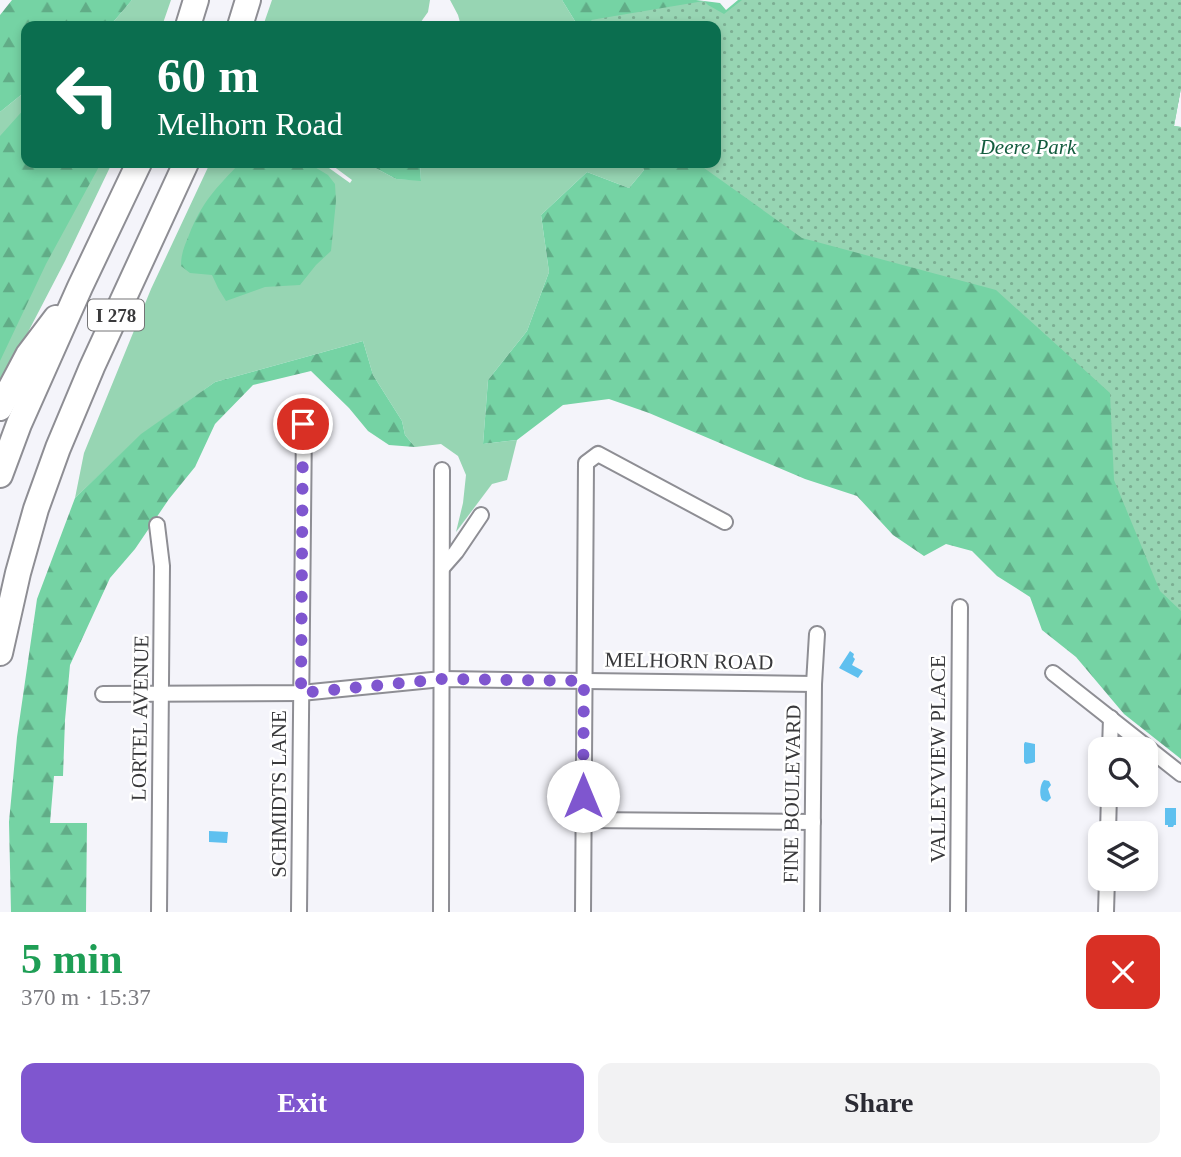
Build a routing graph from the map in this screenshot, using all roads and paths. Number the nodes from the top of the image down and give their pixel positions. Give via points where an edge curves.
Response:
1 (196, 0) edge
2 (248, 0) edge
3 (190, 21) edge
4 (242, 21) edge
5 (137, 168) edge
6 (184, 168) edge
7 (80, 287) junction
8 (0, 408) edge
9 (303, 424) dead end
10 (442, 470) dead end
11 (0, 475) edge
12 (481, 515) dead end
13 (725, 522) dead end
14 (157, 525) dead end
15 (442, 568) junction
16 (960, 607) dead end
17 (817, 634) dead end
18 (0, 653) edge
19 (1053, 673) dead end
20 (442, 679) junction
21 (584, 681) junction
22 (814, 684) junction
23 (301, 693) junction
24 (103, 694) dead end
25 (160, 695) junction
26 (1111, 718) junction
27 (1110, 737) edge
28 (1181, 774) edge
29 (583, 820) junction
30 (813, 822) junction
31 (1107, 891) edge
32 (159, 912) edge
33 (299, 912) edge
34 (441, 912) edge
35 (583, 912) edge
36 (812, 912) edge
37 (958, 912) edge
38 (1106, 912) edge

1 - 3 highway
2 - 4 highway
5 - 7 highway, I 278
6 - 18 highway, I 278 via 58,448 36,509
7 - 8 highway via 28,355
7 - 11 highway, I 278
9 - 23 street, SCHMIDTS LANE
10 - 15 street
12 - 15 street
13 - 21 street via 597,454 586,463
14 - 25 street, LORTEL AVENUE via 162,566
15 - 20 street
16 - 37 street, VALLEYVIEW PLACE
17 - 22 street, FINE BOULEVARD
19 - 26 street
20 - 21 street, MELHORN ROAD
20 - 23 street, MELHORN ROAD
20 - 34 street
21 - 22 street, MELHORN ROAD
21 - 29 street
22 - 30 street, FINE BOULEVARD
23 - 25 street, MELHORN ROAD
23 - 33 street, SCHMIDTS LANE
24 - 25 street, MELHORN ROAD
25 - 32 street, LORTEL AVENUE
26 - 27 street
26 - 28 street
29 - 30 street
29 - 35 street
30 - 36 street, FINE BOULEVARD
31 - 38 street

